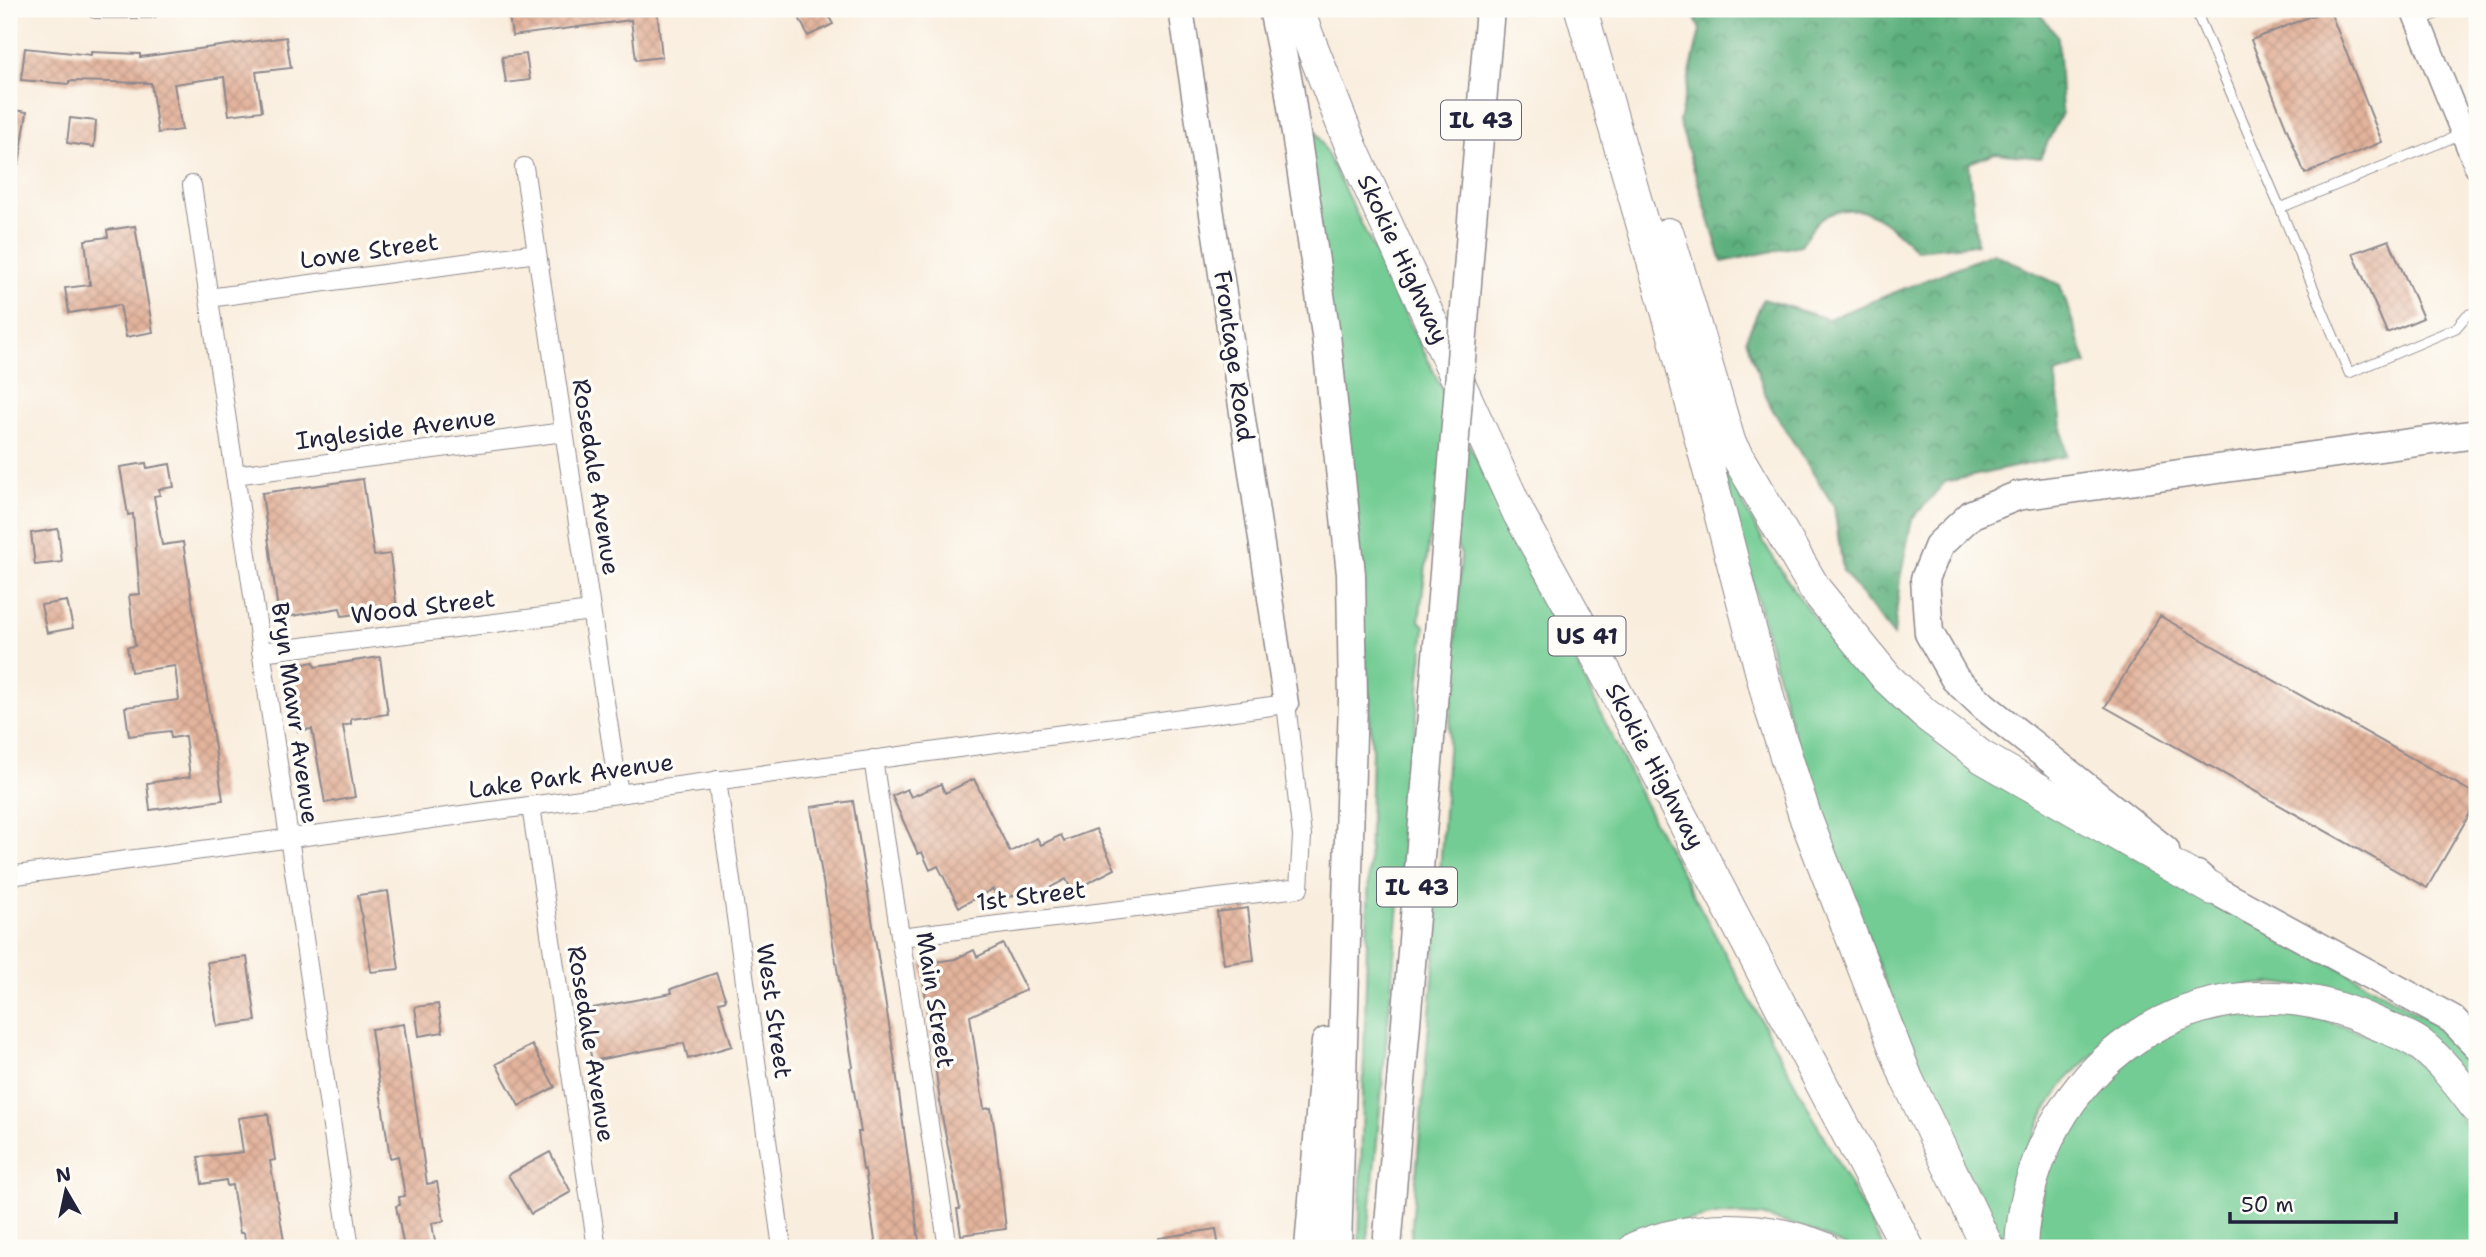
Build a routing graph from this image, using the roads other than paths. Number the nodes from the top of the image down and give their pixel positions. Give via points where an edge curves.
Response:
1 (102, 9) edge
2 (151, 9) edge
3 (1181, 9) edge
4 (1273, 9) edge
5 (1297, 9) edge
6 (1490, 9) edge
7 (1581, 9) edge
8 (1590, 9) edge
9 (2194, 9) edge
10 (2448, 9) edge
11 (2415, 15) edge
12 (2463, 133) junction
13 (524, 167) dead end
14 (2477, 167) edge
15 (192, 185) dead end
16 (2280, 208) junction
17 (537, 253) junction
18 (209, 298) junction
19 (2477, 311) edge
20 (564, 432) junction
21 (2477, 433) edge
22 (235, 475) junction
23 (591, 611) junction
24 (261, 652) junction
25 (1286, 704) junction
26 (873, 759) junction
27 (717, 780) junction
28 (619, 794) junction
29 (530, 806) junction
30 (289, 838) junction
31 (9, 876) edge
32 (2213, 888) junction
33 (900, 937) junction
34 (1346, 947) junction
35 (2477, 1045) edge
36 (2477, 1108) edge
37 (350, 1248) edge
38 (597, 1248) edge
39 (782, 1248) edge
40 (948, 1248) edge
41 (1309, 1248) edge
42 (1337, 1248) edge
43 (1387, 1248) edge
44 (1635, 1248) edge
45 (1824, 1248) edge
46 (1908, 1248) edge
47 (1988, 1248) edge
48 (2021, 1248) edge

1 - 2 street
3 - 25 street, Frontage Road
4 - 34 main road, IL 43 via 1326,335 1351,574
5 - 46 highway, Skokie Highway / US 41 via 1353,151 1519,514
6 - 43 main road, IL 43, bridge
7 - 47 highway via 1672,328 1771,709 1806,819 1907,1079
8 - 32 highway via 1627,98 1730,444 1815,589 1887,678 1982,757
9 - 16 lane
10 - 11 lane
11 - 12 street
12 - 14 street
12 - 16 lane
13 - 17 street, Rosedale Avenue
15 - 18 street, Bryn Mawr Avenue
16 - 19 lane via 2348,373 2456,328
17 - 18 street, Lowe Street
17 - 20 street, Rosedale Avenue
18 - 22 street, Bryn Mawr Avenue
20 - 22 street, Ingleside Avenue
20 - 23 street, Rosedale Avenue
21 - 32 main road via 2017,496 1972,514 1939,545 1925,579 1929,633 1955,679
22 - 24 street, Bryn Mawr Avenue
23 - 24 street, Wood Street
23 - 28 street, Rosedale Avenue
24 - 30 street, Bryn Mawr Avenue
25 - 26 street, Lake Park Avenue
25 - 33 street, 1st Street via 1302,836 1299,888
26 - 27 street, Lake Park Avenue
26 - 33 street, Main Street
27 - 28 street, Lake Park Avenue
27 - 39 street, West Street
28 - 29 street, Lake Park Avenue
29 - 30 street, Lake Park Avenue
29 - 38 street, Rosedale Avenue
30 - 31 street, Lake Park Avenue
30 - 37 street, Bryn Mawr Avenue
32 - 35 main road via 2452,1018
33 - 40 street, Main Street
34 - 41 main road via 1327,1032
34 - 42 main road, IL 43
36 - 48 highway via 2420,1044 2341,1007 2294,999 2212,1005 2143,1032 2074,1092 2045,1140 2031,1176
44 - 45 highway via 1661,1237 1740,1228

